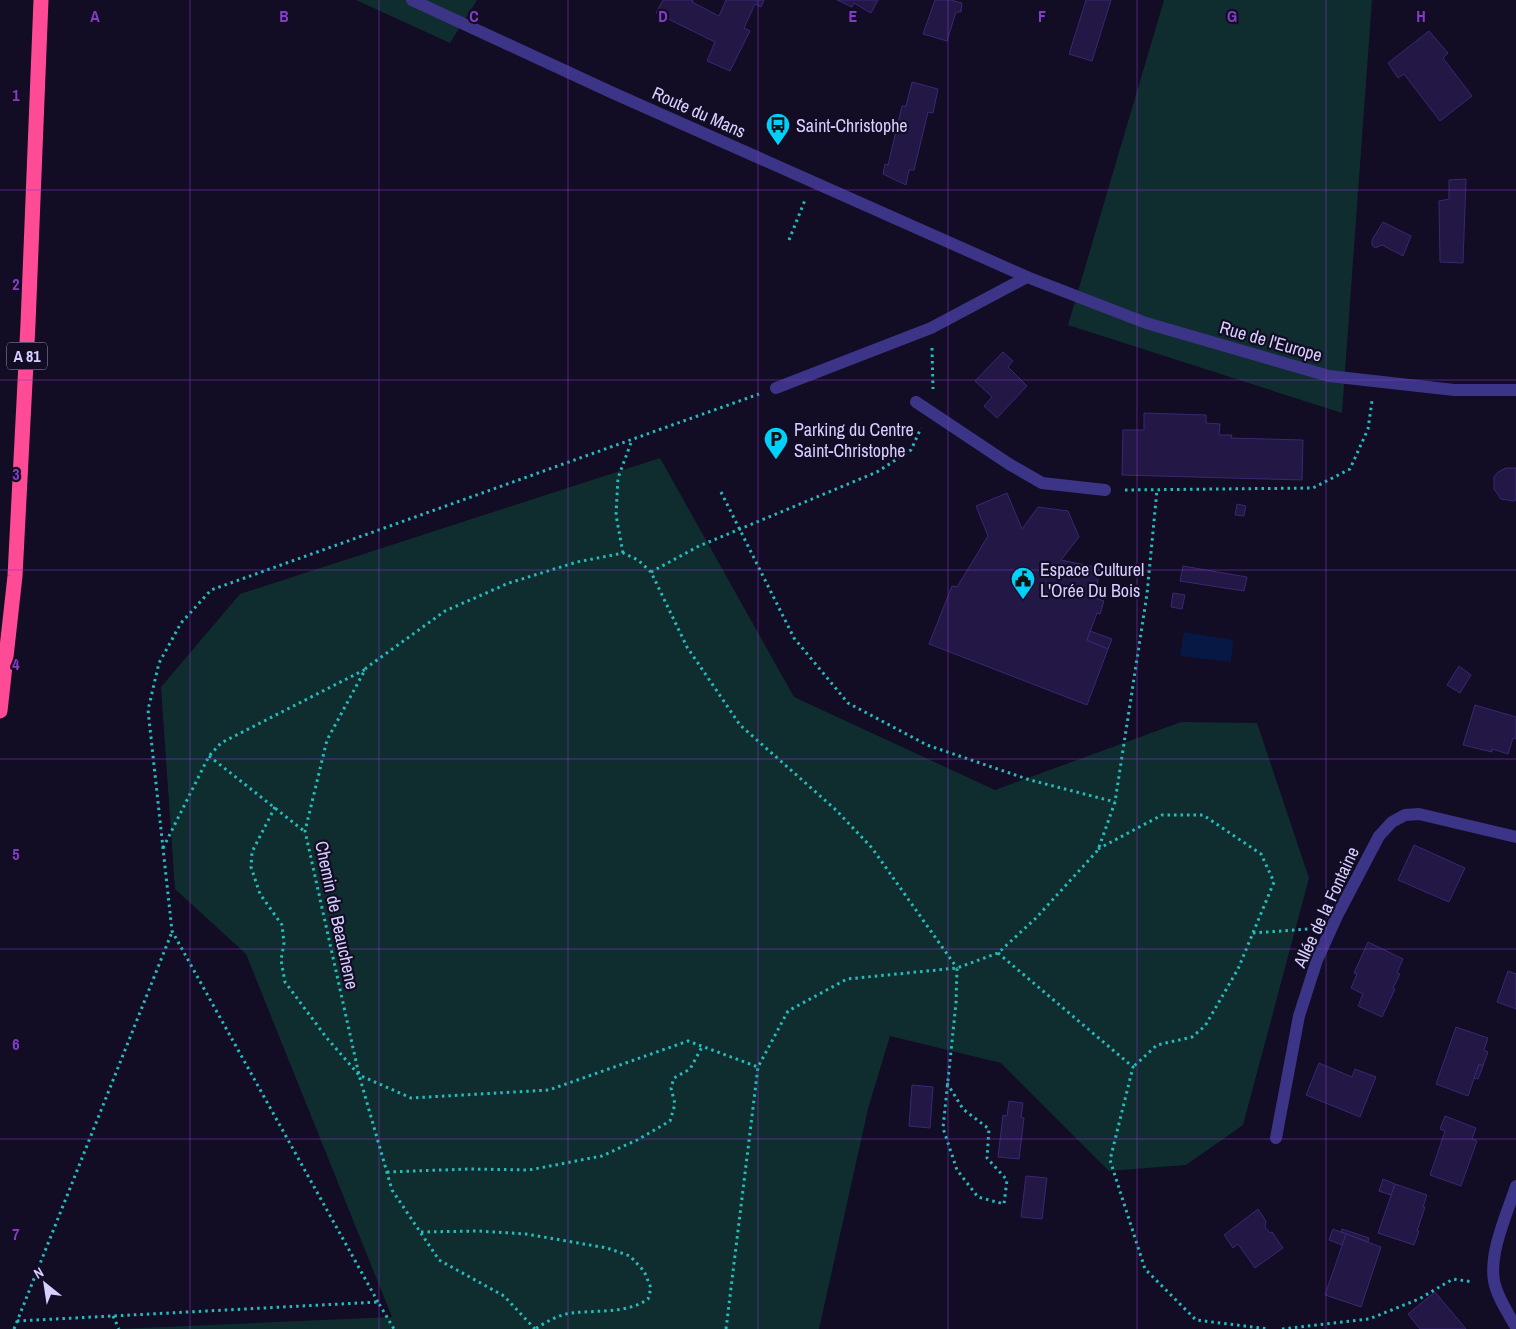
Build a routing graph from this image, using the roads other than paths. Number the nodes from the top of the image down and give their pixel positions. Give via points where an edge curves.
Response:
1 (40, 0) edge
2 (412, 0) edge
3 (1027, 277) junction
4 (776, 388) road end
5 (1516, 390) edge
6 (916, 402) dead end
7 (1105, 490) road end
8 (0, 711) edge
9 (1516, 837) edge
10 (1276, 1138) dead end
11 (1516, 1186) edge
12 (1516, 1327) edge

1 - 8 highway, A 81 via 15,576
2 - 3 street, Route du Mans via 613,94
3 - 4 street via 931,328
3 - 5 street, Rue de l'Europe via 1146,323 1328,376 1454,390
6 - 7 street via 1042,483
9 - 10 street, Allée de la Fontaine via 1419,814 1405,815 1392,822 1379,836 1317,960 1299,1016
11 - 12 street via 1493,1261 1494,1282

